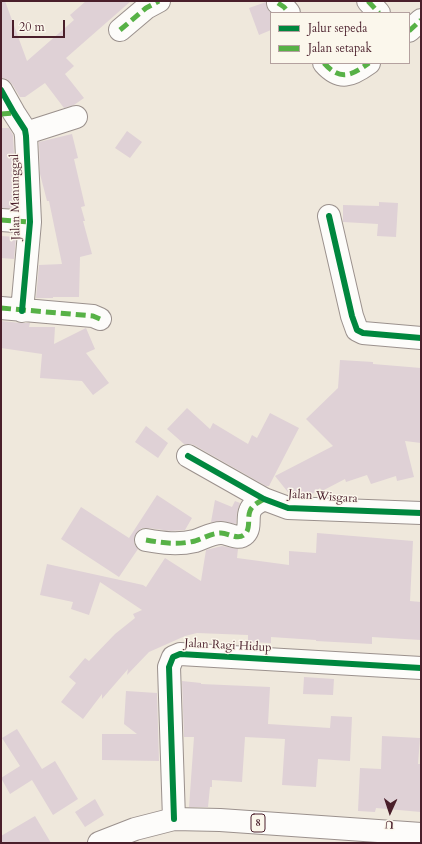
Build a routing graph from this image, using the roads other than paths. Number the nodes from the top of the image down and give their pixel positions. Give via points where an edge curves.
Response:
1 (159, 1) edge
2 (368, 1) edge
3 (379, 12) edge
4 (421, 20) edge
5 (120, 30) dead end
6 (410, 31) edge
7 (325, 64) edge
8 (368, 64) edge
9 (1, 90) edge
10 (7, 114) edge
11 (76, 117) dead end
12 (26, 133) junction
13 (329, 216) dead end
14 (1, 220) edge
15 (30, 222) junction
16 (1, 308) edge
17 (22, 311) junction
18 (100, 319) dead end
19 (421, 338) edge
20 (188, 456) dead end
21 (264, 498) junction
22 (421, 513) edge
23 (146, 540) dead end
24 (421, 668) edge
25 (174, 819) junction
26 (421, 834) edge
27 (99, 843) edge

1 - 5 main road via 146,8
2 - 3 main road
4 - 6 main road
7 - 8 main road via 340,75 351,74
9 - 10 main road, Jalan Manunggal
10 - 12 main road, Jalan Manunggal
11 - 12 main road
12 - 15 main road, Jalan Manunggal
13 - 19 main road via 357,330 362,333
14 - 15 main road
15 - 17 main road, Jalan Manunggal
16 - 17 main road
17 - 18 main road via 93,316
20 - 21 main road, Jalan Wisgara
21 - 22 main road, Jalan Wisgara via 288,508
21 - 23 main road via 250,511 248,529 246,534 241,536 215,533 185,543 168,544
24 - 25 main road, Jalan Ragi Hidup via 180,654 173,657 169,667
25 - 26 main road, 8
25 - 27 main road, 8 via 135,829

